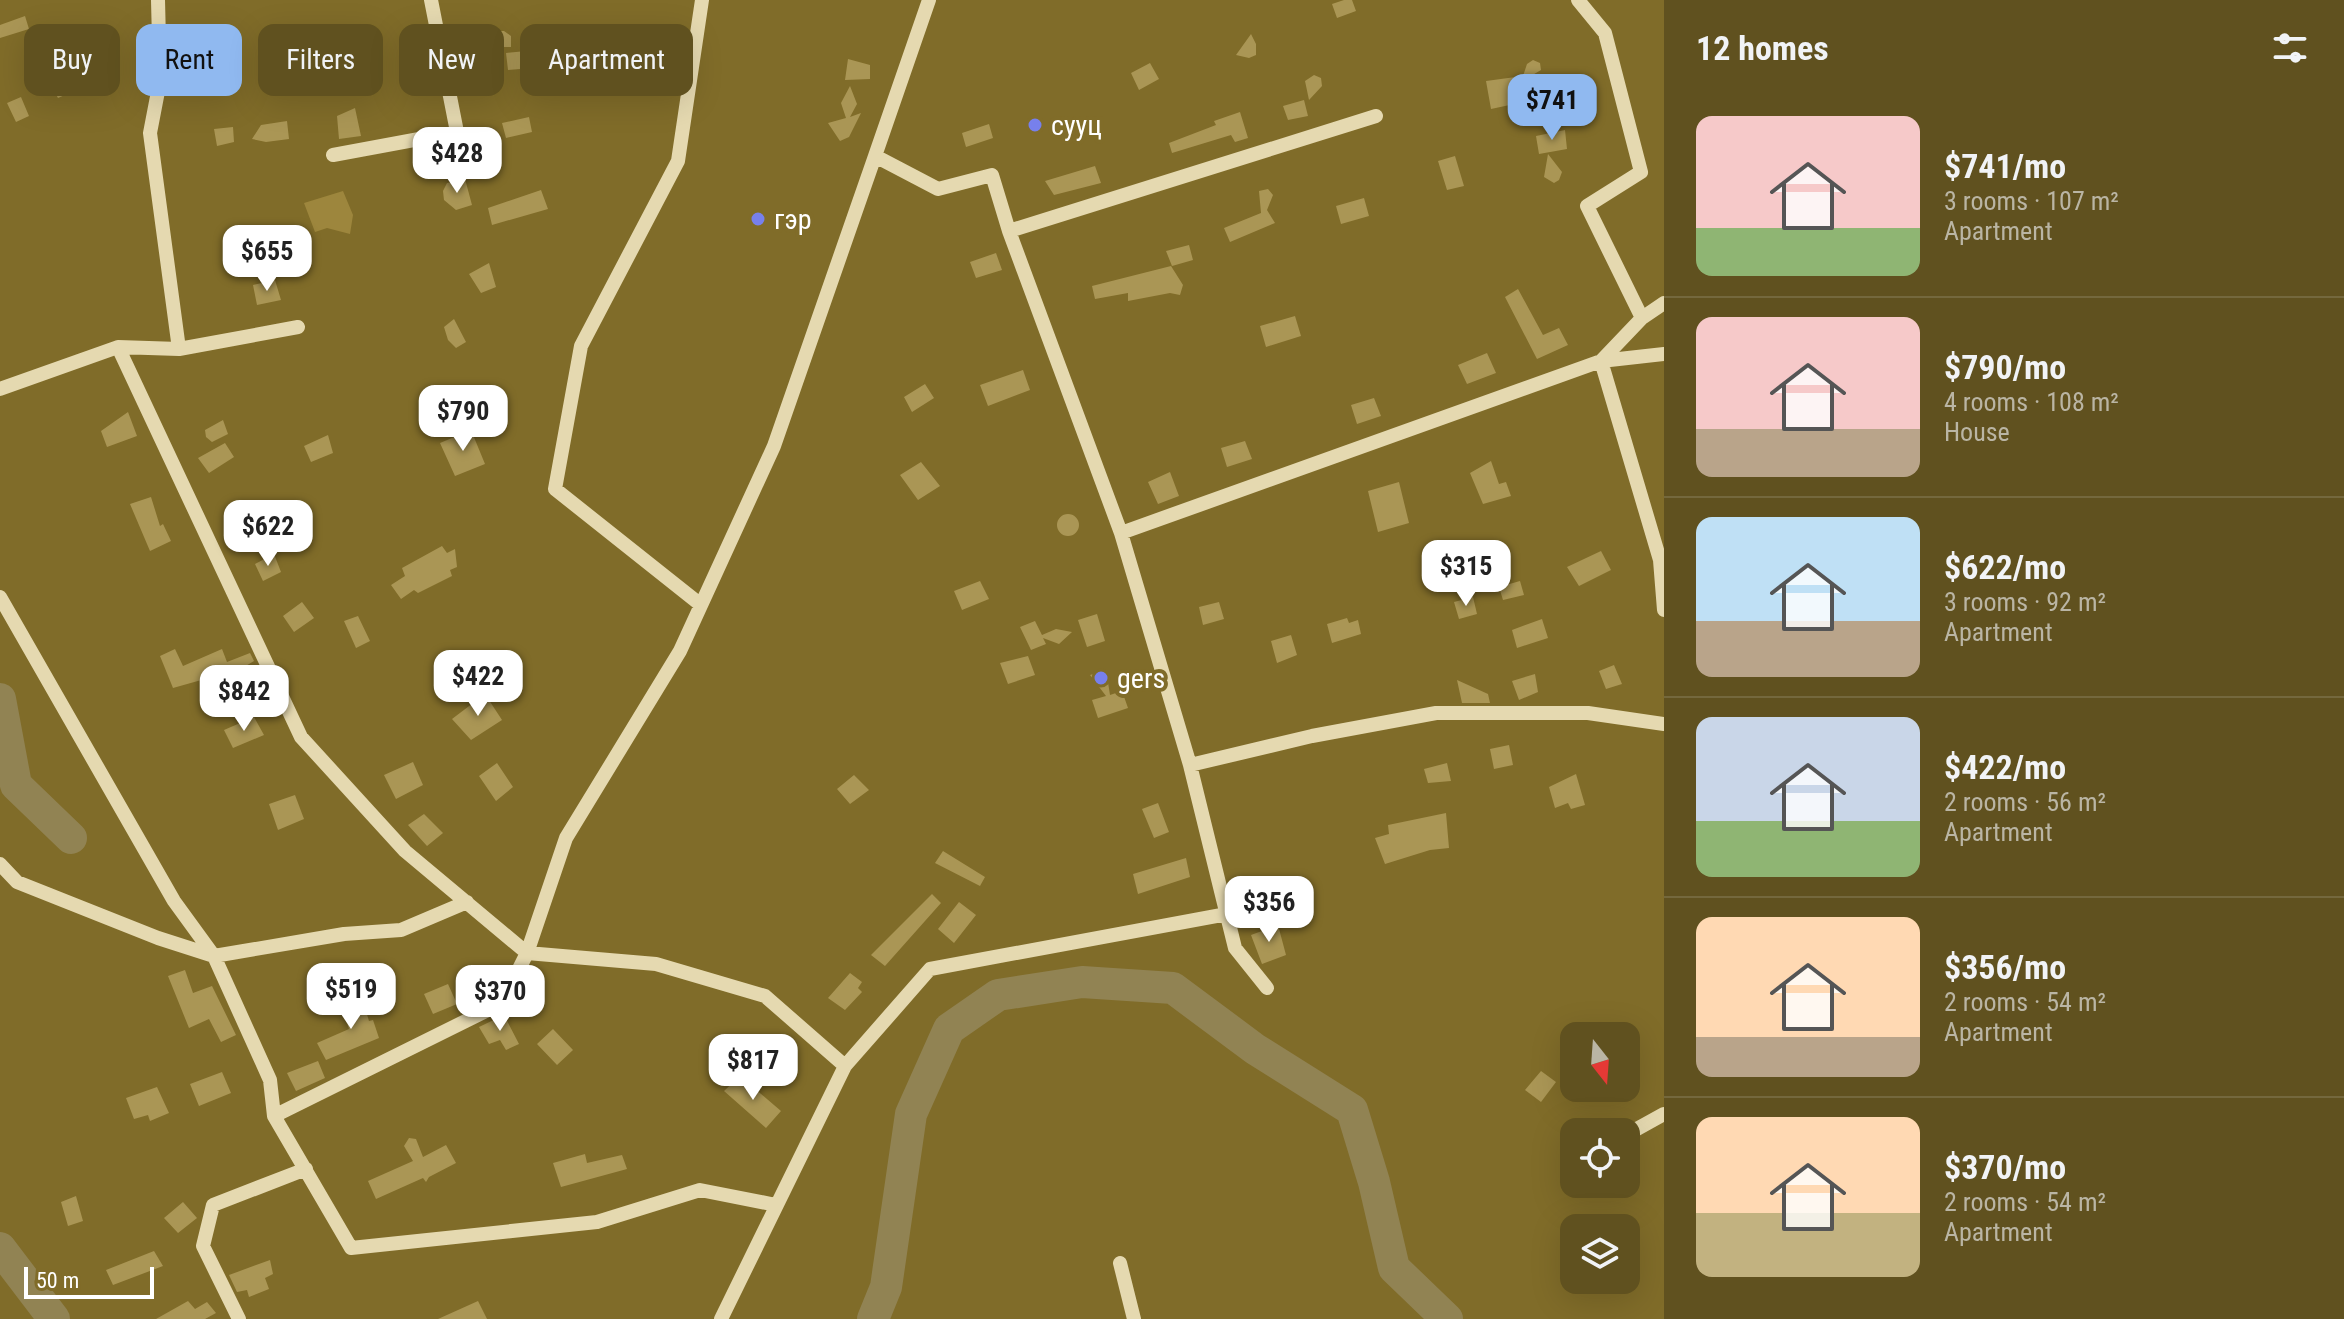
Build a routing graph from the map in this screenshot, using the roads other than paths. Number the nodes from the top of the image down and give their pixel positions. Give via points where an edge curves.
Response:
1 (158, 0) edge
2 (431, 0) edge
3 (702, 0) edge
4 (929, 0) edge
5 (1578, 0) edge
6 (1376, 116) dead end
7 (333, 155) dead end
8 (875, 156) junction
9 (1009, 231) junction
10 (1664, 303) edge
11 (1642, 318) junction
12 (298, 327) dead end
13 (118, 347) junction
14 (179, 349) junction
15 (1664, 354) edge
16 (1601, 361) junction
17 (0, 389) edge
18 (1121, 533) junction
19 (1662, 560) edge
20 (0, 597) edge
21 (701, 605) junction
22 (1664, 610) edge
23 (1664, 724) edge
24 (1190, 765) junction
25 (0, 864) edge
26 (467, 902) junction
27 (1227, 914) junction
28 (527, 953) junction
29 (214, 956) junction
30 (1267, 988) dead end
31 (845, 1066) junction
32 (1664, 1114) edge
33 (274, 1116) junction
34 (1640, 1127) edge
35 (306, 1169) junction
36 (776, 1205) junction
37 (1120, 1263) dead end
38 (239, 1319) edge
39 (721, 1319) edge
40 (1134, 1319) edge

1 - 14 street via 160,81 150,133
2 - 7 street via 457,132
3 - 21 street via 678,161 581,346 555,489
4 - 8 street
5 - 11 street via 1605,33 1641,172 1587,206
6 - 9 street
8 - 9 street via 938,189 992,175
8 - 21 street via 774,446
9 - 18 street
10 - 11 street
11 - 16 street
12 - 14 street
13 - 14 street
13 - 17 street
13 - 26 street via 301,737 405,851
15 - 16 street
16 - 18 street
16 - 19 street
18 - 24 street
19 - 22 street
20 - 29 street via 174,901
21 - 28 street via 680,651 566,838
23 - 24 street via 1588,713 1436,713
24 - 27 street
25 - 29 street via 17,882
26 - 28 street
26 - 29 street via 401,930
27 - 30 street via 1235,948
27 - 31 street via 930,969
28 - 31 street via 656,964 765,996
28 - 33 street via 502,1003
29 - 33 street via 270,1080
31 - 36 street
32 - 34 street
33 - 35 street
35 - 36 street via 351,1248 597,1222 700,1190
35 - 38 street via 213,1205 203,1246
36 - 39 street
37 - 40 street

